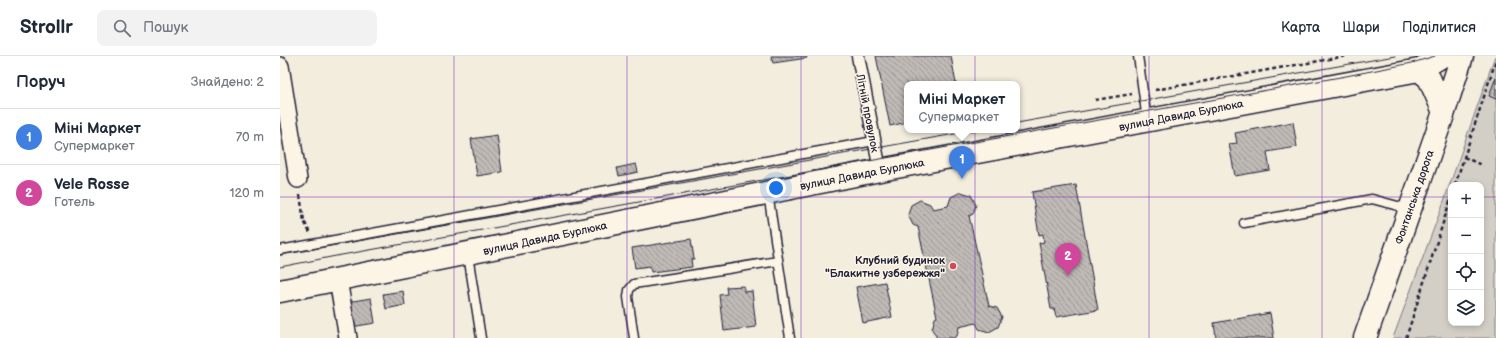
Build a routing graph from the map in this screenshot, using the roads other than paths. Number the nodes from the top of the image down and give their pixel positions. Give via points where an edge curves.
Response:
1 (858, 56) edge
2 (1138, 56) edge
3 (1442, 56) edge
4 (1462, 56) edge
5 (280, 66) edge
6 (1419, 70) junction
7 (1444, 112) junction
8 (1147, 121) junction
9 (874, 141) junction
10 (880, 170) junction
11 (298, 179) road end
12 (768, 193) junction
13 (1410, 209) junction
14 (1244, 224) dead end
15 (280, 250) edge
16 (468, 254) junction
17 (778, 261) junction
18 (338, 280) junction
19 (280, 291) edge
20 (348, 338) edge
21 (481, 338) edge
22 (634, 338) edge
23 (790, 338) edge
24 (1365, 338) edge

1 - 9 street, Літній провулок
2 - 8 lane
3 - 6 main road, вулиця Давида Бурлюка
4 - 7 main road, Фонтанська дорога
5 - 11 street
6 - 7 main road via 1429,78
6 - 8 main road, вулиця Давида Бурлюка
7 - 13 main road, Фонтанська дорога
8 - 10 main road, вулиця Давида Бурлюка
9 - 10 street, Літній провулок
9 - 15 lane
10 - 12 main road, вулиця Давида Бурлюка
12 - 16 main road, вулиця Давида Бурлюка
12 - 17 lane
13 - 14 lane via 1372,199
13 - 24 main road, Фонтанська дорога
16 - 18 main road, вулиця Давида Бурлюка
16 - 21 lane
17 - 22 lane via 634,284 628,296
17 - 23 lane
18 - 19 main road, вулиця Давида Бурлюка
18 - 20 street

